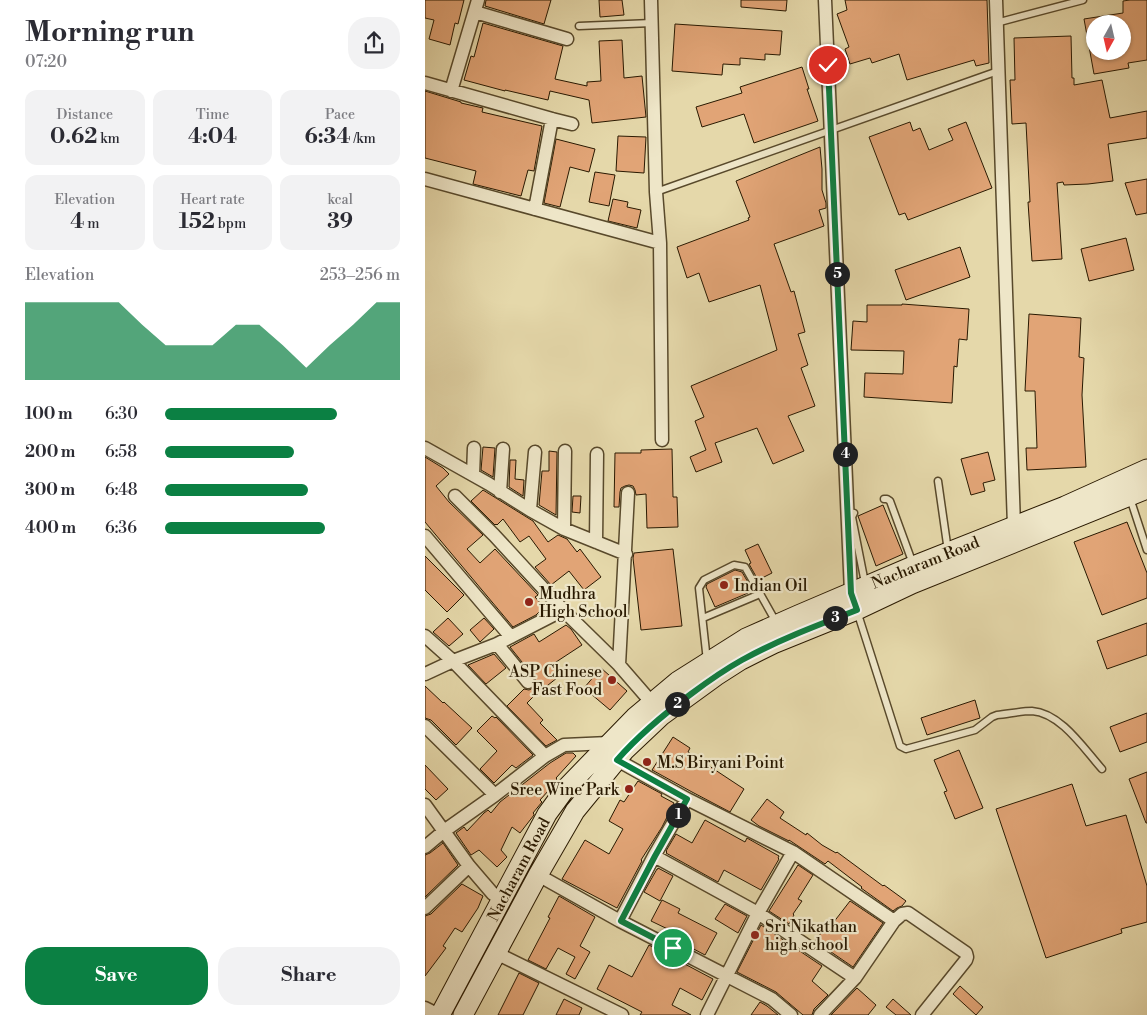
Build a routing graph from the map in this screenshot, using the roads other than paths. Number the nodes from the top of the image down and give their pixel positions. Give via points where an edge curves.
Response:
1 (651, 0) edge
2 (825, 0) edge
3 (996, 0) edge
4 (1083, 0) edge
5 (476, 6) edge
6 (652, 23) junction
7 (996, 23) junction
8 (579, 26) dead end
9 (567, 39) dead end
10 (998, 70) junction
11 (425, 83) edge
12 (451, 91) junction
13 (551, 119) junction
14 (572, 124) dead end
15 (831, 131) junction
16 (425, 178) edge
17 (656, 192) junction
18 (535, 210) junction
19 (660, 243) junction
20 (662, 440) dead end
21 (425, 448) edge
22 (474, 448) dead end
23 (503, 449) dead end
24 (565, 451) dead end
25 (535, 452) dead end
26 (597, 454) dead end
27 (1147, 469) edge
28 (473, 475) junction
29 (938, 481) dead end
30 (1147, 489) edge
31 (500, 492) junction
32 (628, 492) dead end
33 (455, 496) dead end
34 (1129, 496) junction
35 (884, 499) dead end
36 (530, 510) junction
37 (854, 513) dead end
38 (1014, 526) junction
39 (564, 529) junction
40 (425, 536) edge
41 (596, 542) junction
42 (1147, 550) edge
43 (949, 552) junction
44 (626, 554) junction
45 (913, 566) junction
46 (760, 594) junction
47 (858, 596) junction
48 (563, 610) junction
49 (703, 618) junction
50 (777, 624) junction
51 (425, 636) edge
52 (511, 637) junction
53 (497, 644) junction
54 (453, 661) junction
55 (707, 662) junction
56 (619, 665) junction
57 (425, 674) edge
58 (528, 682) dead end
59 (652, 703) junction
60 (425, 726) edge
61 (609, 742) junction
62 (545, 756) junction
63 (617, 760) junction
64 (1102, 769) dead end
65 (495, 795) junction
66 (687, 799) junction
67 (425, 805) edge
68 (443, 831) junction
69 (425, 846) edge
70 (793, 852) junction
71 (655, 856) junction
72 (469, 866) junction
73 (538, 875) junction
74 (493, 894) dead end
75 (425, 908) edge
76 (758, 913) junction
77 (894, 920) junction
78 (621, 921) junction
79 (496, 953) junction
80 (727, 975) junction
81 (855, 978) junction
82 (425, 1008) edge
83 (439, 1015) edge
84 (463, 1015) edge
85 (622, 1015) edge
86 (708, 1015) edge
87 (791, 1015) edge
88 (820, 1015) edge
89 (922, 1015) edge

1 - 6 street
2 - 15 street
3 - 7 street
4 - 7 lane
5 - 9 street
5 - 12 street
6 - 8 lane
6 - 17 street
7 - 10 street
10 - 15 lane
10 - 38 street
11 - 12 street
12 - 13 street
13 - 14 street
13 - 18 street
15 - 17 lane
15 - 47 street
16 - 18 street
17 - 19 street
18 - 19 street
19 - 20 street
21 - 28 street
22 - 28 street
23 - 31 street
24 - 39 street
25 - 36 street
26 - 41 street
27 - 38 main road, Nacharam Road
28 - 31 street
29 - 43 lane
30 - 34 main road, Nacharam Road
31 - 36 street
32 - 44 street
33 - 48 street
34 - 42 lane
34 - 47 main road, Nacharam Road via 912,584
35 - 45 lane via 890,501
36 - 39 street
37 - 47 lane
38 - 43 main road, Nacharam Road
39 - 41 street
40 - 52 street
41 - 44 street
43 - 45 main road, Nacharam Road
44 - 56 street
45 - 47 main road, Nacharam Road
46 - 49 lane
46 - 49 lane via 745,566 734,565 704,580 699,588
46 - 50 lane
47 - 50 main road, Nacharam Road
47 - 63 main road, Nacharam Road via 716,676 661,716
47 - 64 lane via 902,748 975,730 997,715 1032,711 1045,714 1063,725
48 - 52 street
48 - 56 street
49 - 55 lane
50 - 55 main road, Nacharam Road
51 - 54 street
52 - 53 street
53 - 54 street
53 - 58 street
54 - 57 street
54 - 62 street
55 - 59 main road, Nacharam Road
56 - 59 street
59 - 61 main road, Nacharam Road
60 - 65 street
61 - 62 street via 564,745
61 - 83 main road, Nacharam Road via 565,788 547,814
62 - 65 street
63 - 66 street
63 - 73 main road, Nacharam Road via 575,811
65 - 68 street
66 - 70 street
66 - 71 street
67 - 68 street
68 - 69 street
68 - 72 street
70 - 76 street
70 - 77 street
71 - 76 street
71 - 78 street
72 - 74 street
72 - 75 street
73 - 78 street
73 - 79 main road, Nacharam Road
76 - 80 street
76 - 81 street
77 - 81 street
77 - 89 street via 908,913 966,953 966,960
78 - 80 street
79 - 84 main road, Nacharam Road
79 - 85 street
80 - 86 street
80 - 87 street via 772,999
81 - 88 street
82 - 83 street

